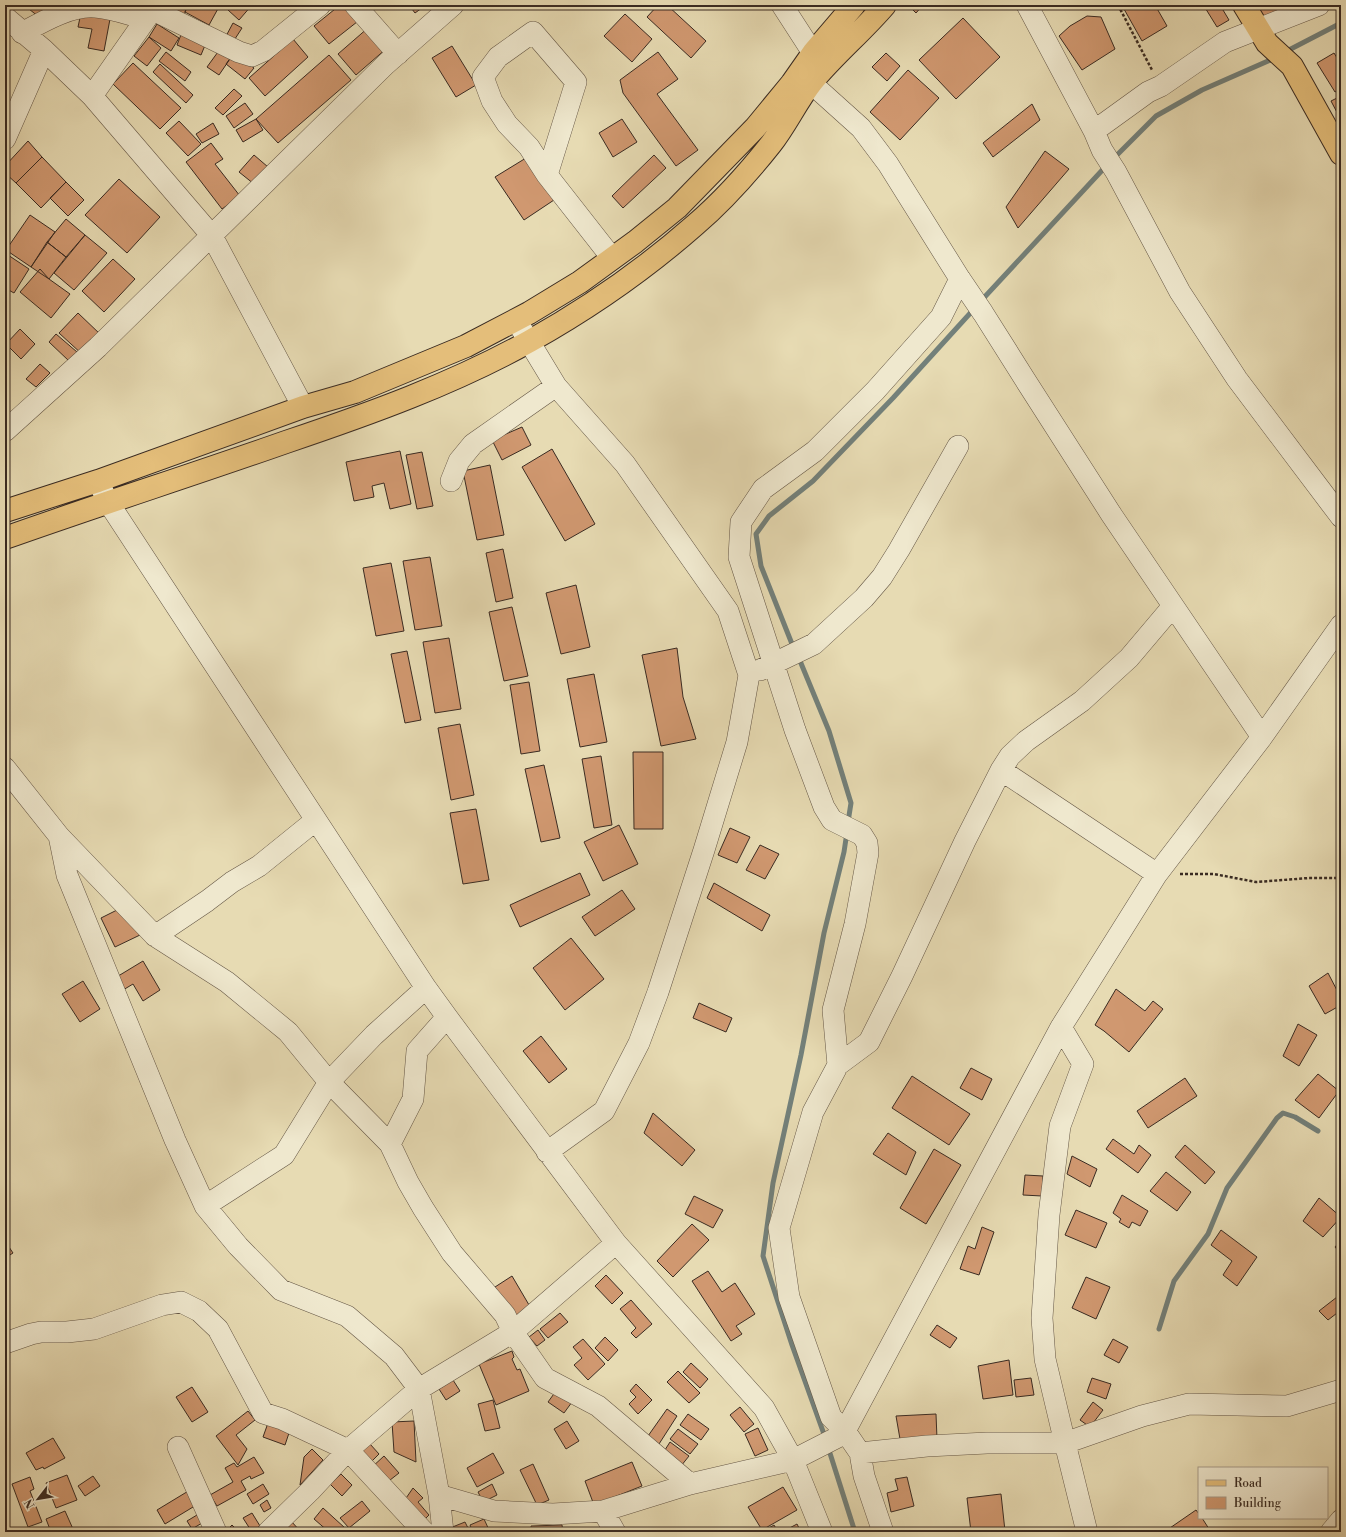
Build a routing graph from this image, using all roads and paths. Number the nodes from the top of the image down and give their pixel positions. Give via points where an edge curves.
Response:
1 (320, 5) edge
2 (355, 5) edge
3 (453, 5) edge
4 (782, 5) edge
5 (854, 5) edge
6 (885, 5) edge
7 (1027, 5) edge
8 (1118, 5) edge
9 (1244, 5) edge
10 (1320, 5) edge
11 (94, 6) edge
12 (150, 11) edge
13 (5, 17) edge
14 (22, 33) junction
15 (1262, 36) junction
16 (44, 50) junction
17 (813, 53) junction
18 (398, 54) junction
19 (811, 83) junction
20 (1161, 86) junction
21 (92, 96) junction
22 (1094, 131) junction
23 (5, 139) edge
24 (1341, 154) edge
25 (547, 175) junction
26 (212, 236) junction
27 (612, 258) junction
28 (965, 287) junction
29 (516, 320) junction
30 (530, 341) junction
31 (556, 386) junction
32 (304, 407) junction
33 (5, 431) edge
34 (958, 446) dead end
35 (98, 481) junction
36 (451, 481) dead end
37 (108, 502) junction
38 (5, 511) edge
39 (1341, 517) edge
40 (5, 538) edge
41 (1173, 606) junction
42 (1341, 625) edge
43 (780, 661) junction
44 (748, 675) junction
45 (1262, 737) junction
46 (5, 768) edge
47 (1001, 770) junction
48 (316, 820) junction
49 (59, 836) junction
50 (1156, 874) junction
51 (1341, 878) edge
52 (155, 936) junction
53 (426, 988) junction
54 (447, 1018) junction
55 (1061, 1027) junction
56 (838, 1065) junction
57 (328, 1082) junction
58 (390, 1144) junction
59 (547, 1152) junction
60 (205, 1206) junction
61 (616, 1243) junction
62 (514, 1332) junction
63 (5, 1343) edge
64 (419, 1389) junction
65 (1341, 1390) edge
66 (842, 1434) junction
67 (1065, 1443) junction
68 (178, 1448) dead end
69 (348, 1450) junction
70 (860, 1453) junction
71 (793, 1460) junction
72 (690, 1484) junction
73 (439, 1495) junction
74 (603, 1511) junction
75 (1341, 1520) edge
76 (216, 1532) edge
77 (268, 1532) edge
78 (438, 1532) edge
79 (615, 1532) edge
80 (822, 1532) edge
81 (883, 1532) edge
82 (1088, 1532) edge
83 (1331, 1532) edge

1 - 12 street via 252,56
2 - 18 street
3 - 18 street
4 - 17 street
5 - 17 main road
6 - 19 main road
7 - 22 street
8 - 20 path
9 - 15 main road
10 - 15 street
11 - 12 street
11 - 14 street via 61,14
12 - 21 street
13 - 14 street
14 - 16 street
15 - 20 street via 1225,42
15 - 24 main road via 1292,66
16 - 21 street
16 - 23 street
17 - 27 main road via 755,128 713,172 677,208
18 - 26 street
19 - 28 street via 861,128 888,164
19 - 30 main road via 772,143 736,186 697,224 654,260 596,301
20 - 22 street via 1148,92
21 - 26 street
22 - 39 street via 1180,292 1237,379
25 - 25 street via 576,82 533,32 498,57 483,77 492,101 507,124 529,147
25 - 27 street
26 - 32 street
26 - 33 street via 98,347
27 - 29 main road via 580,282
28 - 41 street
28 - 43 street via 875,391 815,451 763,489 740,522 739,557
29 - 30 street
29 - 32 main road via 416,368 355,392
30 - 31 street
30 - 37 main road via 427,391 363,416
31 - 36 street via 473,444 459,461
31 - 44 street via 625,464 728,611
32 - 35 main road
34 - 43 street via 882,577 864,598 814,644
35 - 37 street
35 - 38 main road
37 - 40 main road
37 - 48 street
41 - 45 street
41 - 47 street via 1129,658 1082,701 1026,741 1010,756
42 - 45 street
43 - 44 street
43 - 56 street via 794,730 824,806 832,820 862,835 867,843 868,853 855,924 833,1010
44 - 59 street via 737,742 658,992 639,1043 604,1111
45 - 50 street
46 - 49 street
47 - 50 street
47 - 56 street via 868,1042
48 - 52 street via 259,866
48 - 53 street
49 - 52 street
49 - 60 street via 67,875 175,1140
50 - 51 path via 1214,874 1256,882
50 - 55 street
52 - 57 street via 227,982 288,1032
53 - 54 street
53 - 57 street via 374,1035
54 - 58 street via 417,1051 413,1099
54 - 59 street
55 - 66 street
55 - 67 street via 1084,1064 1060,1126 1049,1215 1042,1318 1045,1359
56 - 66 street via 812,1112 779,1228 789,1297 830,1417
57 - 58 street
57 - 60 street via 284,1155
58 - 62 street via 408,1182 452,1253 505,1316
59 - 61 street
60 - 64 street via 238,1246 282,1290 347,1316 394,1356
61 - 62 street
61 - 71 street via 764,1408
62 - 64 street
62 - 72 street via 545,1378 598,1406
63 - 69 street via 41,1332 94,1329 162,1305 181,1302 199,1311 218,1329 263,1413
64 - 69 street
64 - 73 street
65 - 67 street via 1287,1406 1189,1404 1142,1416
66 - 70 street
66 - 71 street
67 - 70 street via 957,1444
67 - 82 street
68 - 76 street
69 - 77 street
69 - 78 street
70 - 81 street via 864,1476
71 - 72 street
71 - 80 street
72 - 74 street
73 - 74 street via 494,1511 553,1514
73 - 78 street
74 - 79 street
75 - 83 street

